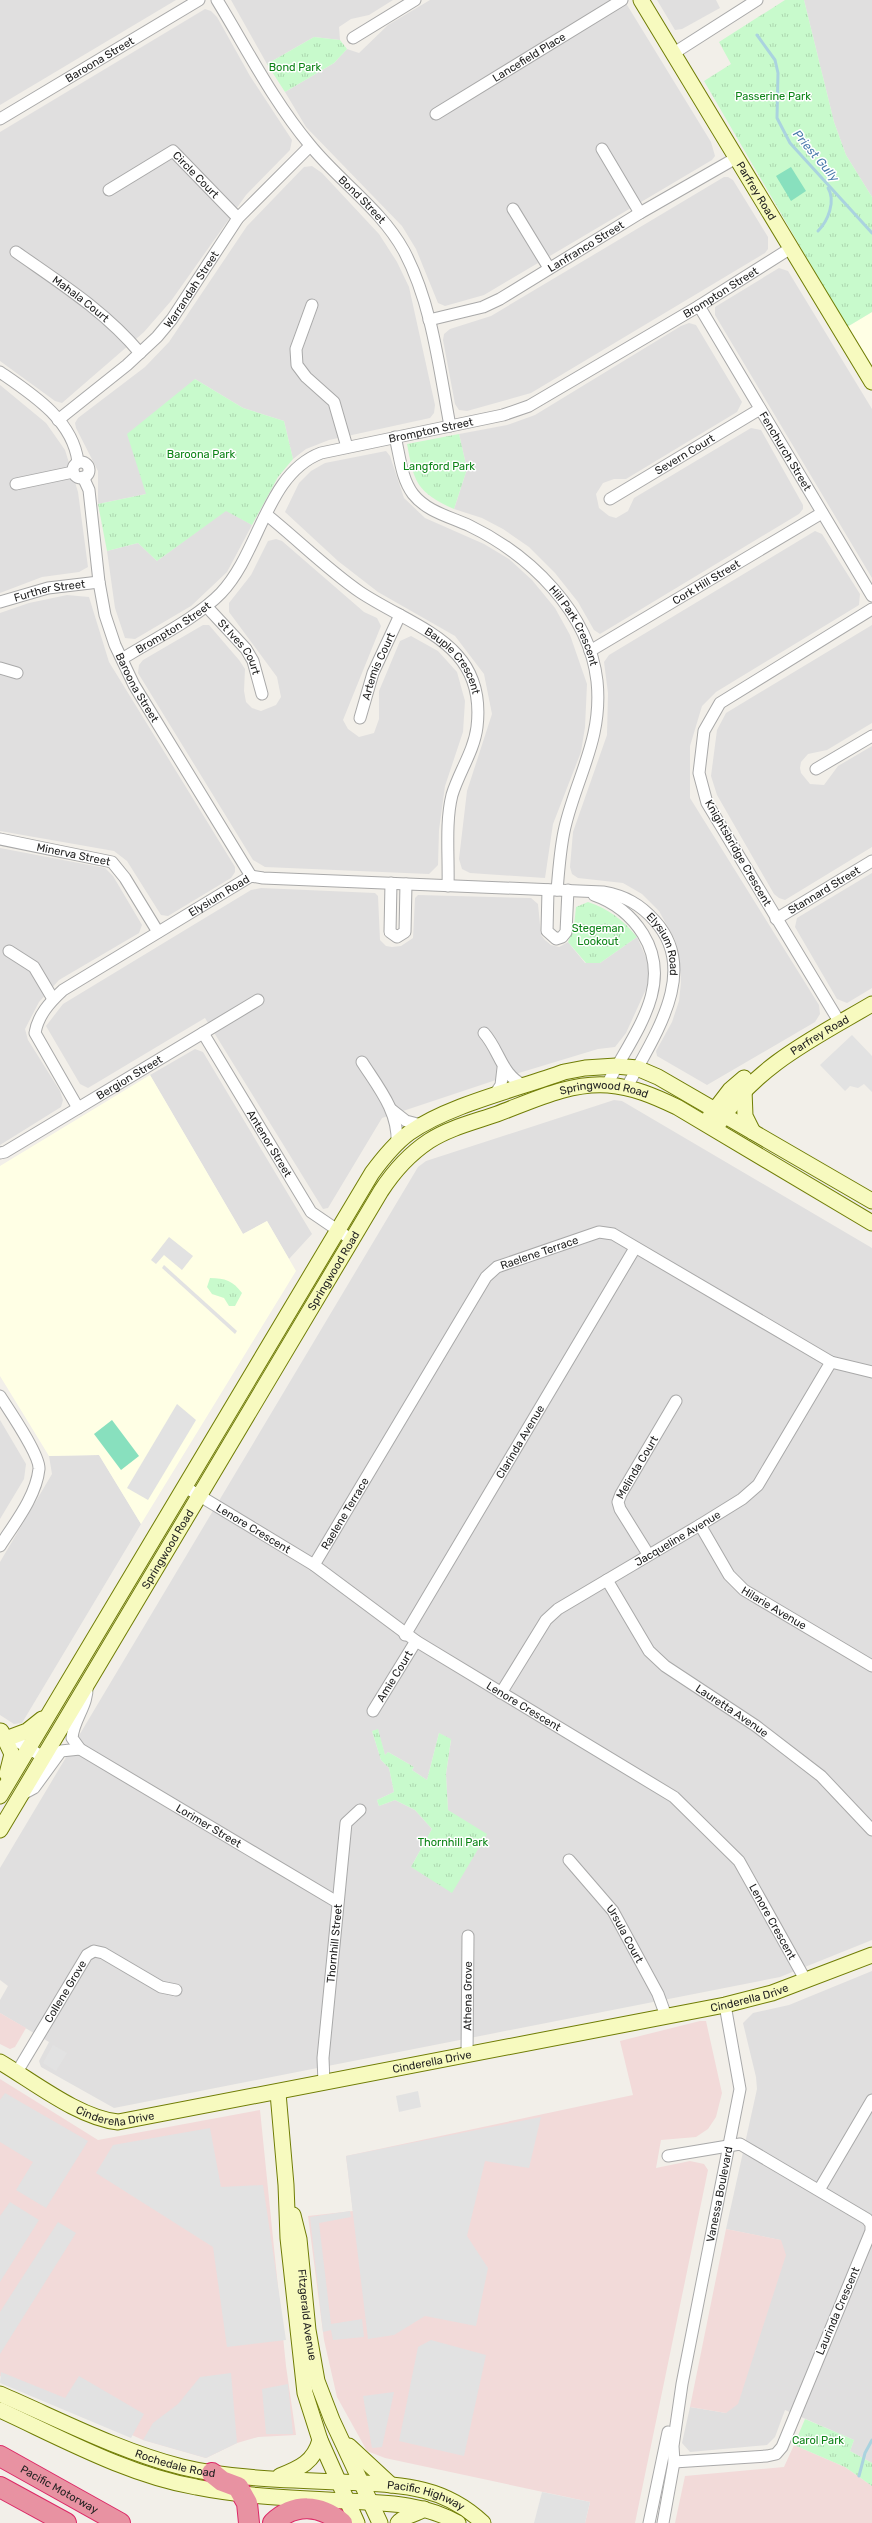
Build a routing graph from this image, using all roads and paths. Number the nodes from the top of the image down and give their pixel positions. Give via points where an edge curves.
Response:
1 (199, 0) edge
2 (218, 0) edge
3 (415, 0) edge
4 (622, 0) edge
5 (641, 0) edge
6 (757, 0) edge
7 (353, 38) dead end
8 (674, 53) junction
9 (436, 114) dead end
10 (0, 119) edge
11 (310, 146) junction
12 (602, 149) dead end
13 (736, 158) junction
14 (108, 190) dead end
15 (513, 209) dead end
16 (640, 213) junction
17 (238, 218) junction
18 (791, 248) junction
19 (16, 252) dead end
20 (549, 268) junction
21 (312, 305) dead end
22 (699, 306) junction
23 (429, 320) junction
24 (140, 353) junction
25 (0, 372) edge
26 (872, 382) edge
27 (760, 409) junction
28 (58, 420) junction
29 (450, 426) junction
30 (395, 437) junction
31 (347, 447) junction
32 (78, 471) junction
33 (16, 484) dead end
34 (610, 499) dead end
35 (822, 512) junction
36 (267, 514) junction
37 (99, 582) junction
38 (872, 596) edge
39 (0, 602) edge
40 (207, 607) junction
41 (872, 609) edge
42 (400, 615) junction
43 (590, 651) junction
44 (122, 659) junction
45 (0, 668) edge
46 (17, 673) dead end
47 (262, 694) dead end
48 (360, 718) dead end
49 (872, 736) edge
50 (816, 769) dead end
51 (0, 839) edge
52 (872, 861) edge
53 (251, 876) junction
54 (390, 884) junction
55 (406, 884) junction
56 (448, 886) junction
57 (558, 890) junction
58 (582, 891) junction
59 (776, 918) junction
60 (158, 932) junction
61 (9, 951) dead end
62 (53, 999) junction
63 (258, 1000) dead end
64 (872, 1004) edge
65 (840, 1023) junction
66 (203, 1033) junction
67 (484, 1033) dead end
68 (362, 1062) dead end
69 (616, 1066) junction
70 (769, 1067) junction
71 (503, 1068) junction
72 (637, 1068) junction
73 (607, 1084) junction
74 (525, 1086) junction
75 (627, 1087) junction
76 (744, 1090) junction
77 (493, 1097) junction
78 (78, 1108) junction
79 (392, 1110) junction
80 (719, 1112) junction
81 (421, 1125) junction
82 (709, 1127) junction
83 (753, 1132) junction
84 (397, 1143) junction
85 (0, 1153) edge
86 (872, 1201) edge
87 (872, 1223) edge
88 (338, 1230) junction
89 (352, 1240) junction
90 (635, 1248) junction
91 (831, 1362) junction
92 (872, 1372) edge
93 (0, 1396) edge
94 (676, 1401) dead end
95 (185, 1487) junction
96 (199, 1496) junction
97 (700, 1525) junction
98 (0, 1546) edge
99 (648, 1554) junction
100 (314, 1565) junction
101 (607, 1580) junction
102 (405, 1635) junction
103 (416, 1641) junction
104 (872, 1666) edge
105 (87, 1683) junction
106 (501, 1693) junction
107 (373, 1711) dead end
108 (50, 1712) junction
109 (4, 1733) edge
110 (29, 1748) junction
111 (80, 1749) junction
112 (44, 1757) junction
113 (1, 1795) edge
114 (21, 1795) junction
115 (360, 1810) dead end
116 (0, 1830) edge
117 (872, 1830) edge
118 (569, 1860) dead end
119 (337, 1902) junction
120 (468, 1936) dead end
121 (872, 1955) edge
122 (806, 1981) junction
123 (176, 1990) dead end
124 (725, 2005) junction
125 (666, 2016) junction
126 (467, 2055) junction
127 (0, 2062) edge
128 (17, 2072) junction
129 (324, 2084) junction
130 (278, 2093) junction
131 (872, 2100) edge
132 (730, 2147) junction
133 (668, 2156) dead end
134 (286, 2185) junction
135 (819, 2190) junction
136 (682, 2384) junction
137 (0, 2394) edge
138 (0, 2410) edge
139 (320, 2440) junction
140 (343, 2441) junction
141 (0, 2456) edge
142 (674, 2462) junction
143 (212, 2473) junction
144 (278, 2477) junction
145 (340, 2482) junction
146 (363, 2483) junction
147 (391, 2485) junction
148 (0, 2487) edge
149 (242, 2492) junction
150 (294, 2496) junction
151 (348, 2501) junction
152 (370, 2501) junction
153 (424, 2509) junction
154 (66, 2523) edge
155 (120, 2523) edge
156 (249, 2523) edge
157 (261, 2523) edge
158 (273, 2523) edge
159 (342, 2523) edge
160 (357, 2523) edge
161 (380, 2523) edge
162 (398, 2523) edge
163 (458, 2523) edge
164 (483, 2523) edge
165 (649, 2523) edge
166 (663, 2523) edge

1 - 10 street, Baroona Street
2 - 11 street, Bond Street via 284,110
3 - 7 street
4 - 9 street, Lancefield Place
5 - 8 main road, Parfrey Road
6 - 8 street
8 - 13 main road, Parfrey Road
11 - 17 street, Warrandah Street
11 - 23 street, Bond Street via 388,228 399,244 413,270
12 - 16 street
13 - 16 street, Lanfranco Street
13 - 18 main road, Parfrey Road
14 - 17 street, Circle Court via 173,151
15 - 20 street
16 - 20 street, Lanfranco Street
17 - 24 street, Warrandah Street via 172,319
18 - 22 street, Brompton Street
18 - 26 main road, Parfrey Road
19 - 24 street, Mahala Court via 92,305 114,324
20 - 23 street, Lanfranco Street via 483,307
21 - 31 street via 296,349 297,364 306,377 334,402
22 - 27 street, Fenchurch Street
22 - 29 street, Brompton Street via 529,406
23 - 29 street, Bond Street
24 - 28 street, Warrandah Street
25 - 28 street, Baroona Street via 34,396
27 - 34 street, Severn Court
27 - 35 street, Fenchurch Street
28 - 32 street, Baroona Street via 75,447
29 - 30 street, Brompton Street
30 - 31 street, Brompton Street
30 - 43 street, Hill Park Crescent via 405,481 414,495 431,509 505,545 534,568 555,591
31 - 36 street, Brompton Street via 305,459 283,483
32 - 33 street
32 - 37 street, Baroona Street via 89,490
35 - 38 street, Fenchurch Street
35 - 43 street, Cork Hill Street
36 - 40 street, Brompton Street via 239,570 222,593
36 - 42 street, Bauple Crescent via 360,592
37 - 39 street, Further Street via 48,588
37 - 44 street, Baroona Street via 105,615
40 - 44 street, Brompton Street
40 - 47 street, St Ives Court via 253,660
41 - 59 street, Knightsbridge Crescent via 720,704 704,731 698,773 707,803
42 - 48 street, Artemis Court via 383,648
42 - 56 street, Bauple Crescent via 450,645 462,659 475,685 478,703 477,728 452,795
43 - 57 street, Hill Park Crescent via 597,681 597,717 589,759 565,826 560,853
44 - 53 street, Baroona Street via 134,685
45 - 46 street
49 - 50 street
51 - 60 street, Minerva Street via 112,862 126,878
52 - 59 street, Stannard Street
53 - 54 street, Elysium Road
53 - 60 street, Elysium Road
54 - 55 street, Elysium Road
54 - 55 street via 390,932 397,938 405,932
55 - 56 street, Elysium Road
56 - 57 street, Elysium Road
57 - 58 street, Elysium Road
58 - 69 street, Elysium Road via 606,900 631,918 648,942 653,955 655,986 651,1001
58 - 72 street, Elysium Road via 603,892 631,900 658,924 667,937 672,952 674,969 669,1003 660,1026
59 - 65 street, Knightsbridge Crescent
60 - 62 street, Elysium Road via 63,990
61 - 62 street via 34,968
62 - 78 street, Elysium Road via 37,1022 35,1033
63 - 66 street, Bergion Street
64 - 65 main road, Parfrey Road
65 - 70 main road, Parfrey Road
66 - 78 street, Bergion Street
66 - 88 street, Antenor Street via 311,1212
67 - 71 street via 493,1043
68 - 79 street
69 - 72 main road, Springwood Road
69 - 73 street, Elysium Road
69 - 74 main road, Springwood Road via 564,1072
70 - 76 main road, Parfrey Road
70 - 80 main road, Parfrey Road via 752,1073 738,1082
71 - 74 street via 513,1079
71 - 77 street via 501,1085
72 - 75 street, Elysium Road
72 - 80 main road, Springwood Road
73 - 75 main road, Springwood Road
73 - 89 main road, Springwood Road via 569,1088 457,1128 429,1141 406,1158 392,1174
74 - 77 main road, Springwood Road
75 - 82 main road, Springwood Road via 647,1093
76 - 80 main road, Parfrey Road
76 - 83 main road via 745,1116
77 - 81 main road, Springwood Road
78 - 85 street, Bergion Street
79 - 81 street via 406,1121
79 - 84 street
80 - 82 main road, Parfrey Road
80 - 83 main road, Springwood Road
81 - 84 main road, Springwood Road
82 - 87 main road, Springwood Road
83 - 86 main road, Springwood Road
84 - 88 main road, Springwood Road via 372,1173
88 - 89 street, Antenor Street
88 - 95 main road, Springwood Road
89 - 96 main road, Springwood Road
90 - 91 street, Raelene Terrace
90 - 100 street, Raelene Terrace via 613,1234 599,1232 497,1267 486,1277
90 - 102 street, Clarinda Avenue
91 - 92 street, Raelene Terrace
91 - 97 street, Jacqueline Avenue via 758,1484 742,1499
93 - 98 street via 32,1449 39,1468 30,1496
94 - 99 street, Melinda Court via 618,1502 620,1510
95 - 96 street, Lenore Crescent
95 - 108 main road, Springwood Road
96 - 100 street, Lenore Crescent
96 - 105 main road, Springwood Road
97 - 99 street, Jacqueline Avenue
97 - 104 street, Hilarie Avenue via 730,1575 744,1590
99 - 101 street, Jacqueline Avenue
100 - 102 street, Lenore Crescent
101 - 106 street, Jacqueline Avenue via 558,1609 546,1620
101 - 117 street, Lauretta Avenue via 649,1651 665,1666 756,1726 821,1776
102 - 103 street, Lenore Crescent
103 - 106 street, Lenore Crescent
103 - 107 street, Amie Court
105 - 111 street via 88,1696 73,1729 72,1738
105 - 112 main road, Springwood Road
106 - 122 street, Lenore Crescent via 674,1797 739,1861
108 - 109 main road via 32,1728
108 - 110 main road, Springwood Road
109 - 110 street
109 - 113 main road via 13,1759 4,1779
110 - 112 street
110 - 113 main road, Springwood Road
111 - 114 street via 61,1751 34,1788
111 - 119 street, Lorimer Street
112 - 114 main road, Springwood Road
114 - 116 main road, Springwood Road
115 - 119 street, Thornhill Street via 346,1823
118 - 125 street, Ursula Court via 614,1911 658,1994
119 - 129 street, Thornhill Street via 323,2058
120 - 126 street, Athena Grove
121 - 122 main road, Cinderella Drive
122 - 124 main road, Cinderella Drive
123 - 128 street, Collene Grove via 161,1987 103,1953 94,1951 87,1955
124 - 125 main road, Cinderella Drive
124 - 132 street, Vanessa Boulevard via 740,2089
125 - 126 main road, Cinderella Drive
126 - 129 main road, Cinderella Drive
127 - 128 main road, Cinderella Drive
128 - 130 main road, Cinderella Drive via 80,2110 98,2118 118,2122
129 - 130 main road, Cinderella Drive
130 - 134 main road, Fitzgerald Avenue
131 - 135 street
132 - 133 street, Laurinda Crescent
132 - 135 street, Laurinda Crescent via 740,2144
132 - 136 street, Vanessa Boulevard
134 - 139 main road, Fitzgerald Avenue via 288,2238 303,2378 310,2414
134 - 140 main road, Fitzgerald Avenue via 299,2239 312,2359 324,2402
135 - 142 street, Laurinda Crescent via 867,2219 872,2224 871,2231 782,2447 776,2454 766,2456
136 - 142 street, Vanessa Boulevard via 673,2446
136 - 165 street, Vanessa Boulevard via 671,2420
137 - 143 main road, Rochedale Road via 130,2451
138 - 149 main road, Rochedale Road via 120,2463 169,2481 217,2491
139 - 144 main road via 307,2464
139 - 145 main road, Fitzgerald Avenue
140 - 146 main road, Fitzgerald Avenue
140 - 147 main road, Fitzgerald Avenue
141 - 155 highway, Pacific Motorway
142 - 166 street, Vanessa Boulevard
143 - 144 main road, Rochedale Road
143 - 149 highway via 222,2481 238,2487
144 - 145 main road, Rochedale Road
145 - 146 main road, Rochedale Road
145 - 151 main road, Fitzgerald Avenue
146 - 147 main road, Pacific Highway
146 - 152 main road, Fitzgerald Avenue
147 - 164 main road, Pacific Highway via 409,2486 435,2493 451,2500
148 - 154 highway
149 - 150 main road, Rochedale Road
149 - 156 highway via 247,2503
150 - 151 main road, Rochedale Road
150 - 157 highway via 274,2509
151 - 152 main road, Pacific Highway
151 - 160 main road, Fitzgerald Avenue
152 - 153 main road, Pacific Highway
152 - 161 main road, Fitzgerald Avenue
153 - 162 main road via 401,2519
153 - 163 main road, Pacific Highway
158 - 159 highway via 289,2511 308,2507 329,2514

